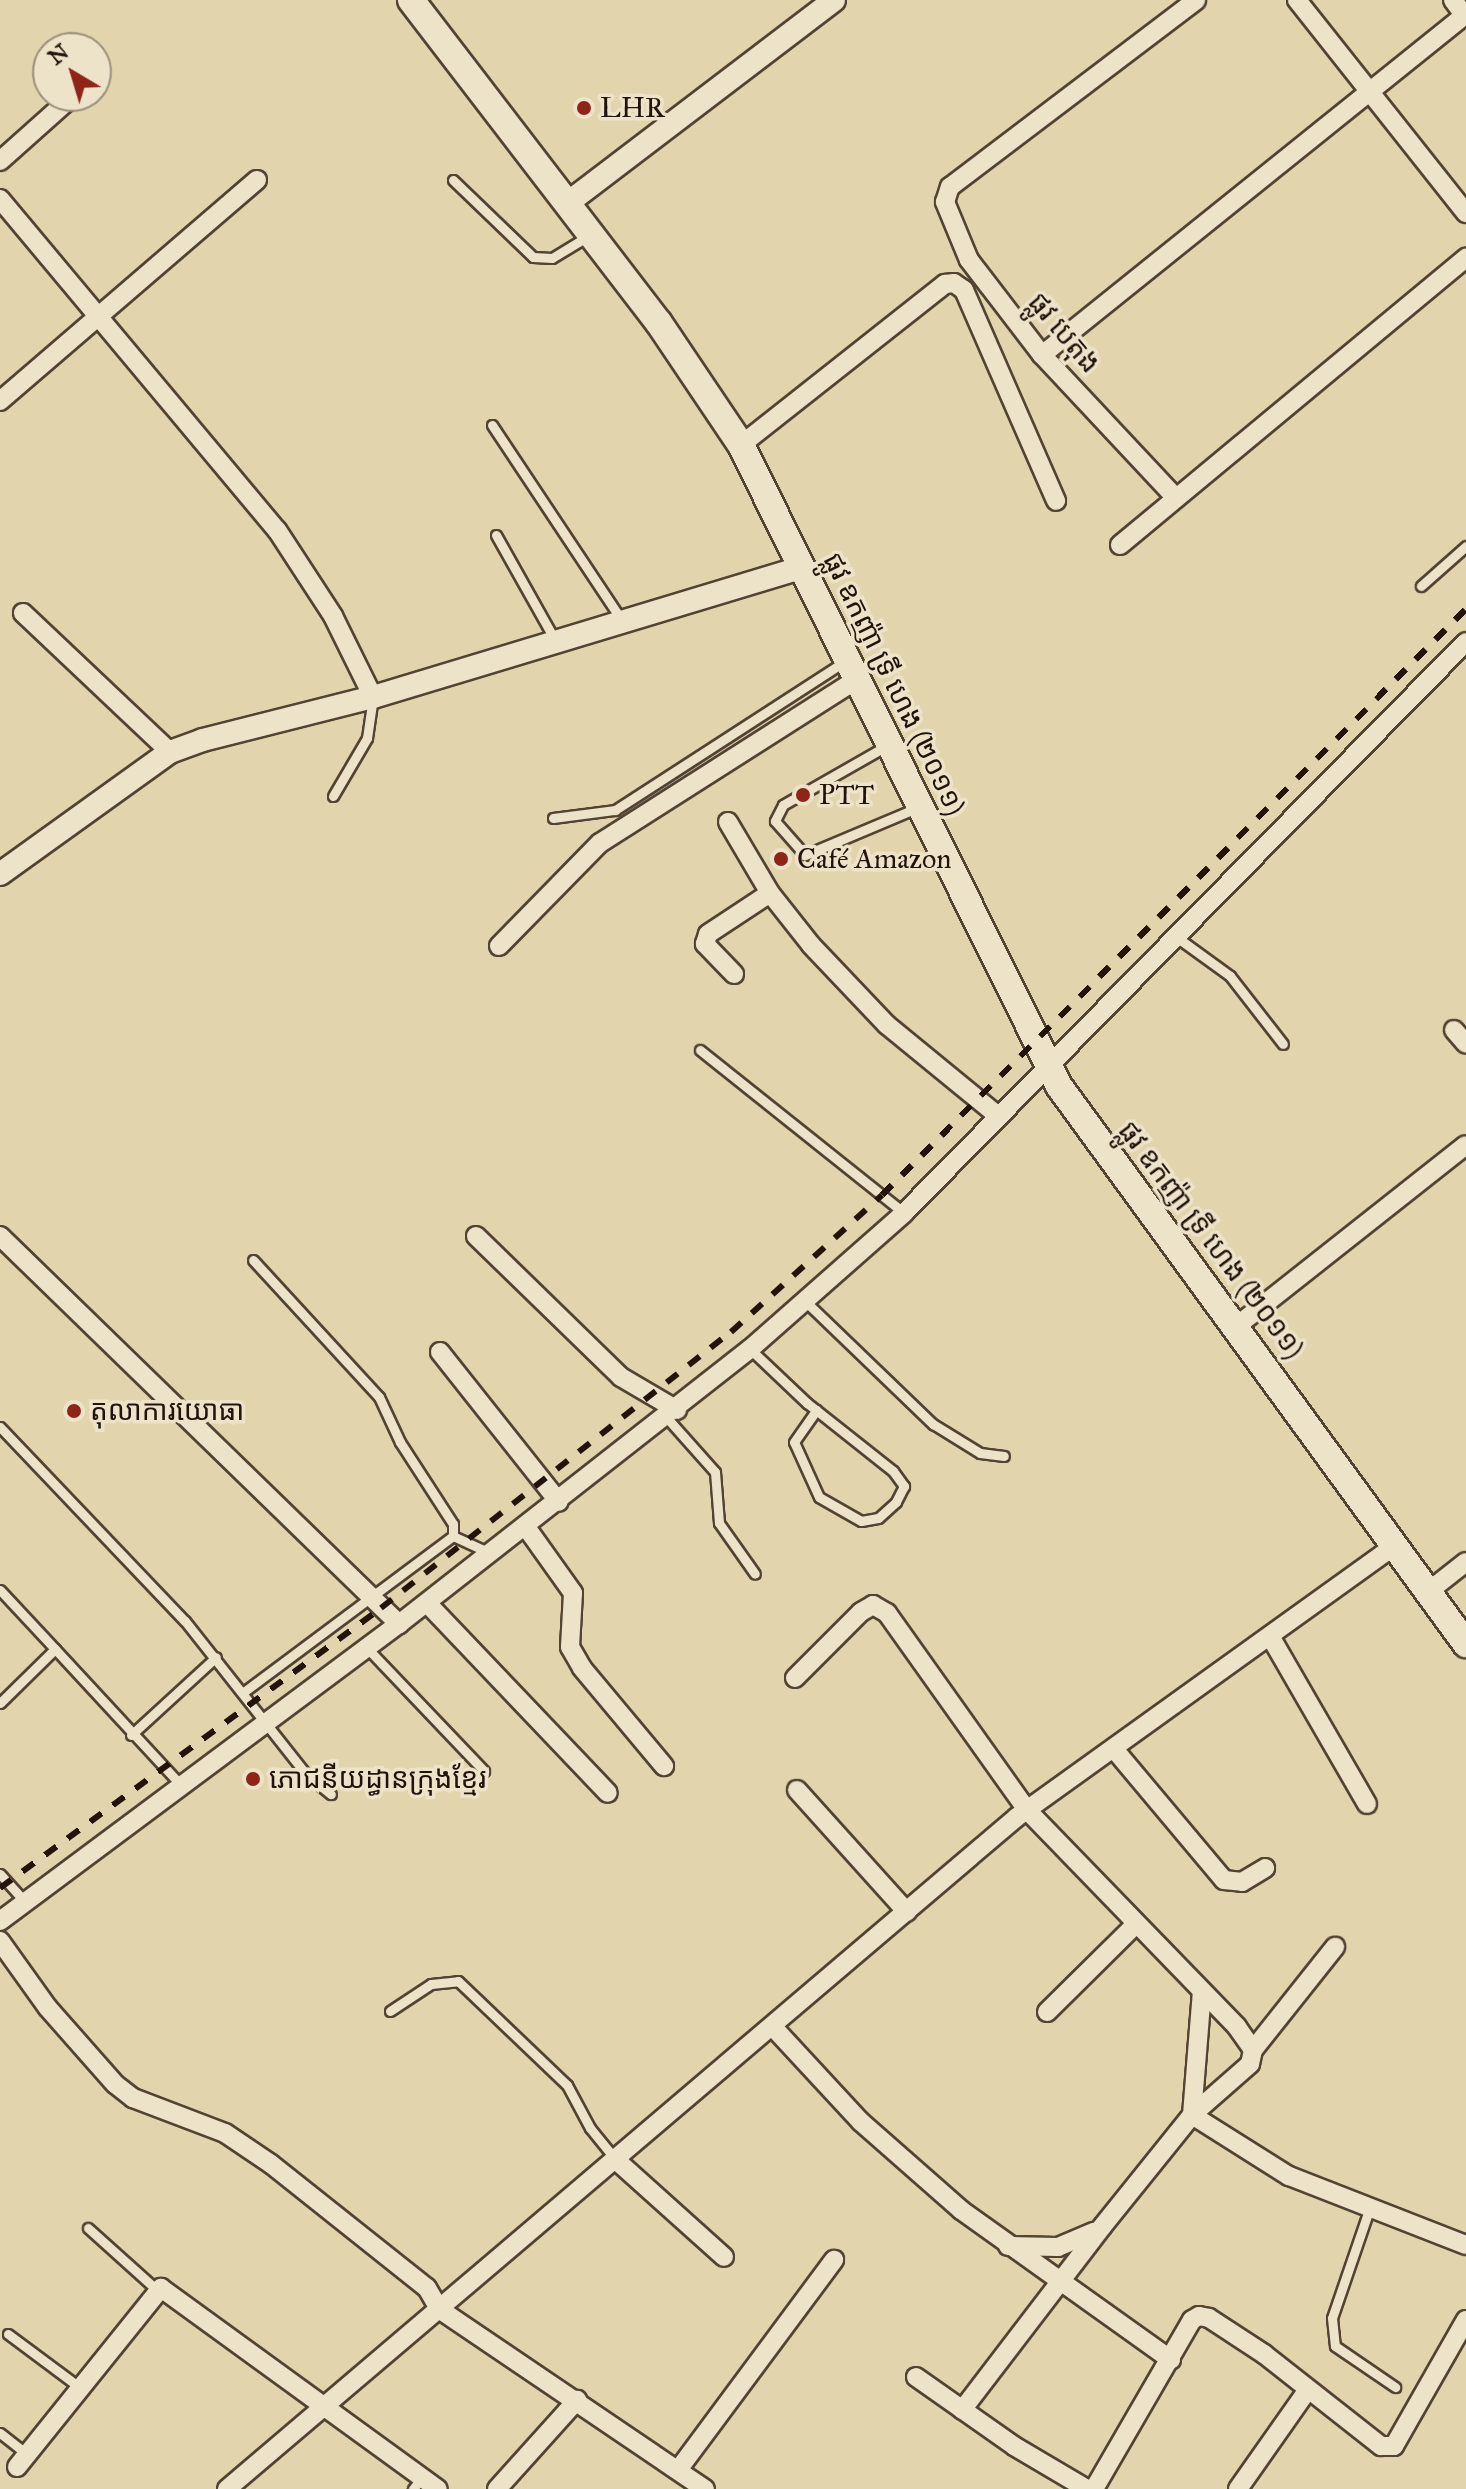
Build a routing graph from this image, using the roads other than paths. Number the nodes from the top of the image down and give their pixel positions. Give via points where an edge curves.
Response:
1 (411, 0) edge
2 (1196, 0) edge
3 (1297, 0) edge
4 (1453, 0) edge
5 (832, 1) edge
6 (1466, 16) edge
7 (1371, 95) junction
8 (55, 112) edge
9 (0, 161) edge
10 (257, 180) dead end
11 (453, 180) dead end
12 (0, 199) edge
13 (569, 202) junction
14 (1466, 213) edge
15 (593, 233) junction
16 (1466, 258) edge
17 (96, 313) junction
18 (1042, 355) junction
19 (0, 401) edge
20 (492, 425) dead end
21 (741, 445) junction
22 (1175, 497) junction
23 (1056, 501) dead end
24 (496, 535) dead end
25 (1120, 545) dead end
26 (1466, 546) edge
27 (801, 568) junction
28 (1421, 586) dead end
29 (23, 613) dead end
30 (624, 624) junction
31 (1466, 642) edge
32 (557, 644) junction
33 (851, 670) junction
34 (373, 697) junction
35 (888, 745) junction
36 (170, 752) junction
37 (333, 796) dead end
38 (919, 807) junction
39 (553, 818) dead end
40 (728, 822) dead end
41 (0, 874) edge
42 (770, 893) junction
43 (1175, 936) junction
44 (499, 946) dead end
45 (734, 974) dead end
46 (1283, 1044) dead end
47 (700, 1050) dead end
48 (1047, 1066) junction
49 (998, 1116) junction
50 (1466, 1145) edge
51 (904, 1213) junction
52 (0, 1236) edge
53 (476, 1236) dead end
54 (253, 1260) dead end
55 (805, 1301) junction
56 (1238, 1325) junction
57 (750, 1349) junction
58 (440, 1352) dead end
59 (816, 1410) junction
60 (672, 1414) junction
61 (0, 1427) edge
62 (1004, 1456) dead end
63 (559, 1502) junction
64 (526, 1527) junction
65 (453, 1536) junction
66 (1396, 1545) junction
67 (492, 1553) junction
68 (1466, 1562) edge
69 (755, 1574) dead end
70 (0, 1590) edge
71 (1429, 1591) junction
72 (371, 1600) junction
73 (427, 1603) junction
74 (399, 1624) junction
75 (1270, 1636) junction
76 (1466, 1644) edge
77 (367, 1648) junction
78 (55, 1649) junction
79 (216, 1657) junction
80 (795, 1678) dead end
81 (245, 1691) junction
82 (0, 1703) edge
83 (269, 1721) junction
84 (131, 1735) junction
85 (1114, 1749) junction
86 (664, 1766) dead end
87 (484, 1771) dead end
88 (182, 1786) junction
89 (797, 1790) dead end
90 (608, 1793) dead end
91 (331, 1794) dead end
92 (1367, 1804) dead end
93 (1027, 1810) junction
94 (1265, 1868) dead end
95 (0, 1874) edge
96 (25, 1902) junction
97 (907, 1912) junction
98 (0, 1921) edge
99 (1135, 1925) junction
100 (0, 1941) edge
101 (1335, 1947) dead end
102 (1202, 1992) junction
103 (390, 2011) dead end
104 (1047, 2012) dead end
105 (773, 2027) junction
106 (1253, 2050) junction
107 (1192, 2115) junction
108 (616, 2160) junction
109 (1370, 2207) junction
110 (1102, 2227) junction
111 (88, 2228) dead end
112 (1466, 2245) edge
113 (1008, 2246) junction
114 (724, 2257) dead end
115 (834, 2260) dead end
116 (1057, 2282) junction
117 (156, 2289) junction
118 (439, 2309) junction
119 (1466, 2320) edge
120 (8, 2334) dead end
121 (1171, 2360) junction
122 (916, 2377) dead end
123 (79, 2387) junction
124 (1395, 2387) dead end
125 (1307, 2391) junction
126 (577, 2400) junction
127 (323, 2408) junction
128 (962, 2410) junction
129 (0, 2433) edge
130 (22, 2460) joint
131 (678, 2470) junction
132 (418, 2482) edge
133 (227, 2489) edge
134 (438, 2489) edge
135 (497, 2489) edge
136 (705, 2489) edge
137 (1087, 2489) edge
138 (1094, 2489) edge
139 (1238, 2489) edge

1 - 13 main road, ផ្លូវ ឧកញ៉ា ទ្រី ហេង (២០១១)
2 - 18 street, ផ្លូវ បេតុង via 950,187 947,215 969,260
3 - 7 street
4 - 6 street
5 - 13 street
6 - 7 street
7 - 14 street
7 - 18 street
8 - 9 street
10 - 17 street
11 - 15 lane via 533,257 552,258
12 - 17 street
13 - 15 main road, ផ្លូវ ឧកញ៉ា ទ្រី ហេង (២០១១)
15 - 21 main road, ផ្លូវ ឧកញ៉ា ទ្រី ហេង (២០១១)
16 - 22 street
17 - 19 street
17 - 34 street via 277,530 333,616
18 - 22 street, ផ្លូវ បេតុង
20 - 30 lane
21 - 23 street via 945,284 954,283 964,290
21 - 27 main road, ផ្លូវ ឧកញ៉ា ទ្រី ហេង (២០១១)
22 - 25 street
24 - 32 lane
26 - 28 lane
27 - 30 street
27 - 33 main road, ផ្លូវ ឧកញ៉ា ទ្រី ហេង (២០១១)
29 - 36 street
30 - 32 street
31 - 43 street
32 - 34 street
33 - 35 main road, ផ្លូវ ឧកញ៉ា ទ្រី ហេង (២០១១)
33 - 39 lane via 615,810
33 - 44 street via 600,843
34 - 36 street
34 - 37 lane via 367,738
35 - 38 main road, ផ្លូវ ឧកញ៉ា ទ្រី ហេង (២០១១)
35 - 38 lane via 783,805 775,821 805,855
36 - 41 street
38 - 48 main road, ផ្លូវ ឧកញ៉ា ទ្រី ហេង (២០១១)
40 - 42 street
42 - 45 street via 708,934 705,944
42 - 49 street via 887,1025
43 - 46 lane via 1230,976
43 - 48 street
47 - 51 lane
48 - 49 street
48 - 56 main road, ផ្លូវ ឧកញ៉ា ទ្រី ហេង (២០១១) via 1086,1127
49 - 51 street
50 - 56 street
51 - 55 street
52 - 72 street
53 - 60 street via 621,1377
54 - 65 lane via 379,1397 400,1442 453,1524
55 - 57 street
55 - 62 lane via 933,1424 980,1453
56 - 66 main road, ផ្លូវ ឧកញ៉ា ទ្រី ហេង (២០១១)
57 - 59 lane
57 - 60 street
58 - 63 street
59 - 59 lane via 893,1471 904,1486 878,1518 861,1521 819,1497 794,1442
60 - 63 street
60 - 69 lane via 715,1472 719,1523
61 - 79 lane
63 - 64 street
64 - 67 street
64 - 86 street via 573,1593 570,1647 582,1668
65 - 67 lane
65 - 72 lane
66 - 71 main road, ផ្លូវ ឧកញ៉ា ទ្រី ហេង (២០១១)
66 - 75 street
67 - 73 street
68 - 71 street
70 - 78 lane
71 - 76 main road, ផ្លូវ ឧកញ៉ា ទ្រី ហេង (២០១១)
72 - 74 street
72 - 81 lane
73 - 74 street
73 - 90 street
74 - 77 street
75 - 85 street
75 - 92 street
77 - 83 street
77 - 87 lane
78 - 82 lane
78 - 84 lane
79 - 81 lane
79 - 84 lane
80 - 93 street via 873,1605
81 - 83 lane
83 - 88 street
83 - 91 lane via 306,1774
84 - 88 lane
85 - 93 street
85 - 94 street via 1224,1880 1242,1882
88 - 96 street
89 - 97 street
93 - 97 street
93 - 99 street
95 - 96 lane
96 - 98 street
97 - 105 street
99 - 102 street
99 - 104 street
100 - 118 street via 56,2018 115,2084 133,2098 225,2133 271,2164 427,2288
101 - 106 street
102 - 106 street
102 - 107 street
103 - 108 lane via 431,1984 458,1981 567,2085 590,2128
105 - 108 street
105 - 113 street via 861,2122
106 - 107 street via 1250,2064
107 - 109 street via 1289,2176
107 - 110 street
108 - 114 street
108 - 118 street
109 - 112 street
109 - 124 lane via 1332,2318 1335,2346
110 - 113 street via 1058,2247
110 - 116 street
111 - 117 lane
113 - 116 street
115 - 131 street
116 - 121 street
116 - 128 street
117 - 123 street
117 - 127 street via 166,2288
118 - 126 street
118 - 127 street
119 - 125 street via 1394,2446 1381,2446
120 - 123 lane
121 - 125 street via 1192,2320 1209,2318
121 - 138 street
122 - 128 street
123 - 130 street
125 - 139 street
126 - 131 street
126 - 135 street
127 - 132 street
127 - 133 street
128 - 137 street
129 - 130 lane
131 - 136 street
132 - 134 street

